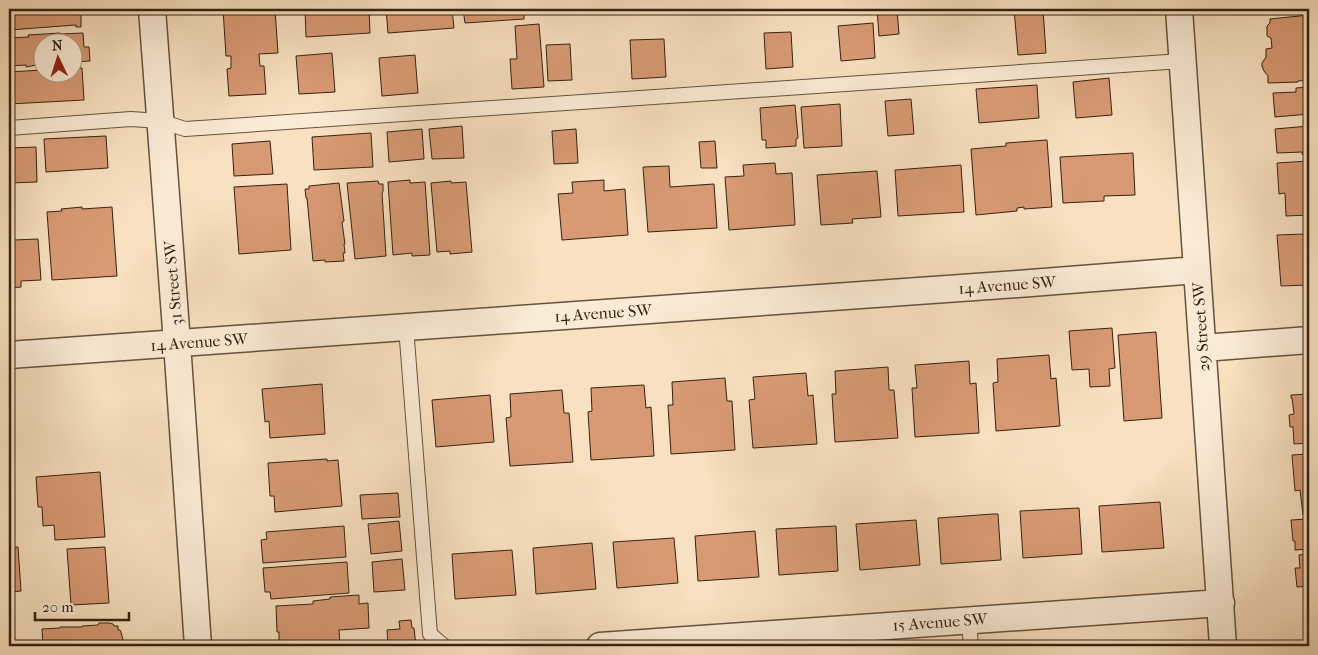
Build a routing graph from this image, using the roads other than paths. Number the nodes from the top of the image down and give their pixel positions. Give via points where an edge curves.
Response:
1 (152, 9) edge
2 (1179, 9) edge
3 (1182, 61) junction
4 (160, 121) junction
5 (9, 128) edge
6 (1197, 270) junction
7 (406, 327) junction
8 (1309, 340) edge
9 (178, 343) junction
10 (1203, 348) junction
11 (9, 355) edge
12 (1221, 603) junction
13 (969, 620) junction
14 (198, 646) edge
15 (444, 646) edge
16 (600, 646) edge
17 (971, 646) edge
18 (1223, 646) edge

1 - 4 street, 31 Street SW
2 - 3 street, 29 Street SW
3 - 4 lane via 185,129
3 - 6 street, 29 Street SW
4 - 5 lane via 131,119
4 - 9 street, 31 Street SW
6 - 7 street, 14 Avenue SW
6 - 10 street, 29 Street SW
7 - 9 street, 14 Avenue SW
7 - 15 lane via 430,634
8 - 10 street
9 - 11 street, 14 Avenue SW
9 - 14 street, 31 Street SW
10 - 12 street, 29 Street SW
12 - 13 street, 15 Avenue SW
12 - 18 street, 29 Street SW
13 - 16 street, 15 Avenue SW
13 - 17 lane

